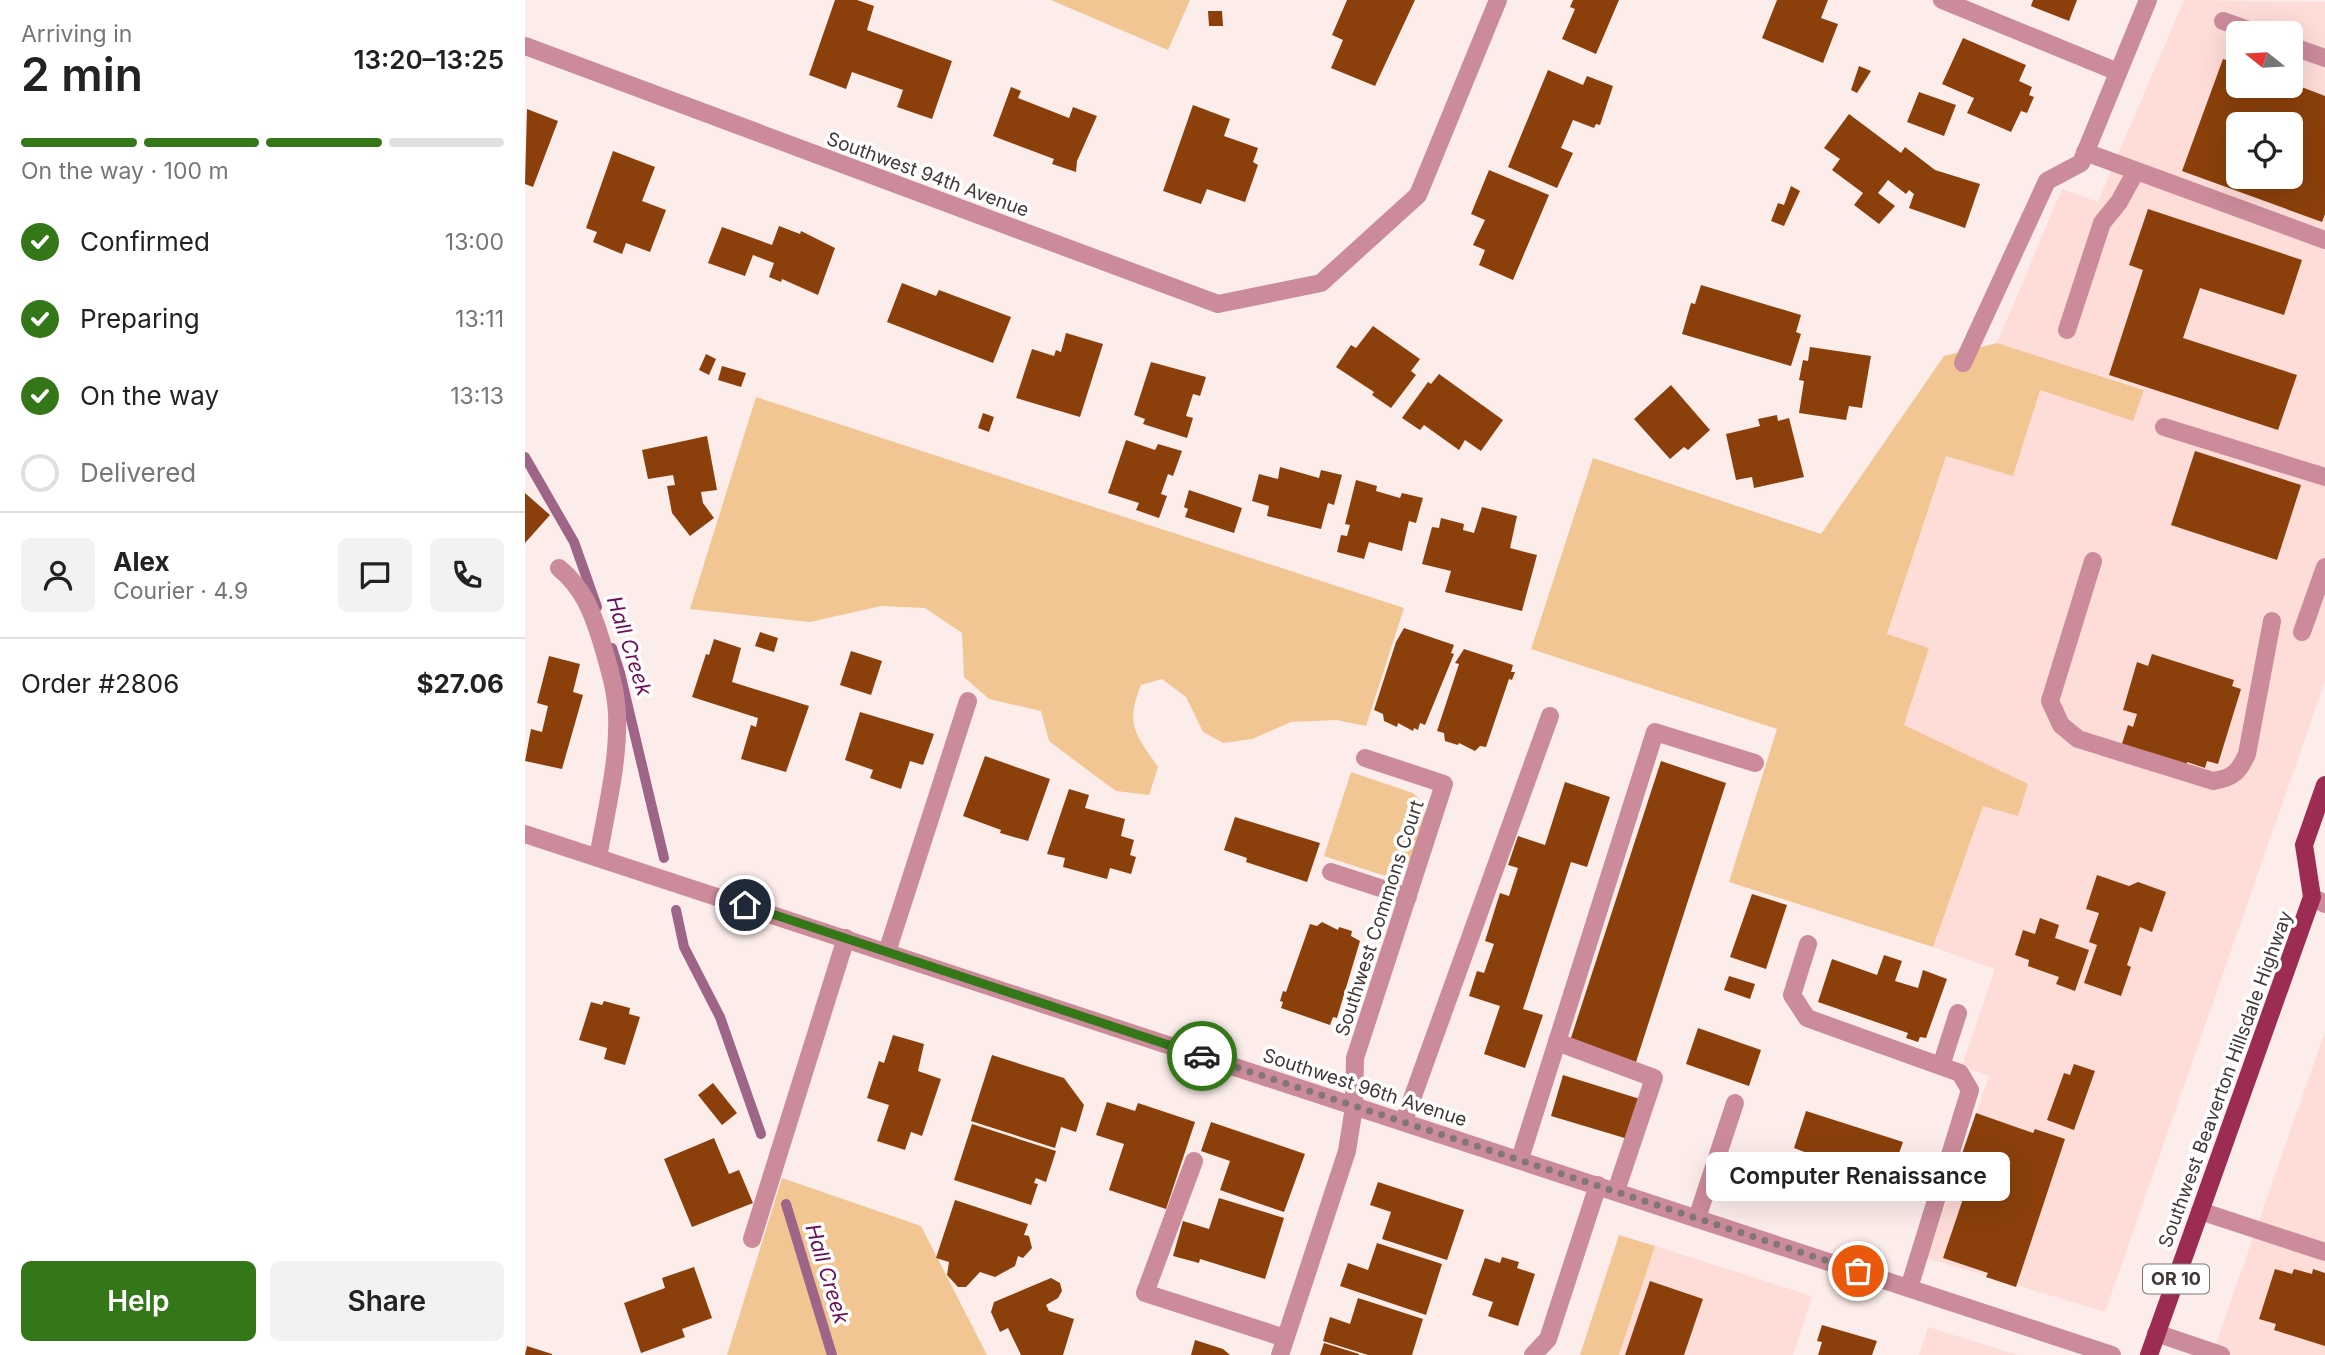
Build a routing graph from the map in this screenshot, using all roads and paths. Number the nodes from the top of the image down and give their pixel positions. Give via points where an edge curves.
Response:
1 (1498, 0) edge
2 (1942, 0) edge
3 (2148, 0) edge
4 (2223, 21) dead end
5 (2226, 22) edge
6 (525, 46) edge
7 (2303, 50) edge
8 (2325, 58) edge
9 (2118, 72) junction
10 (2085, 152) junction
11 (2136, 171) junction
12 (2325, 240) edge
13 (2067, 330) dead end
14 (1963, 363) dead end
15 (2164, 427) dead end
16 (2325, 478) edge
17 (2093, 561) dead end
18 (2325, 567) edge
19 (559, 568) dead end
20 (2272, 621) dead end
21 (2302, 632) dead end
22 (968, 701) dead end
23 (1550, 716) dead end
24 (1365, 758) dead end
25 (1755, 763) dead end
26 (2325, 785) edge
27 (525, 834) edge
28 (598, 858) junction
29 (1331, 872) dead end
30 (2321, 896) edge
31 (1408, 897) junction
32 (846, 938) junction
33 (1808, 944) dead end
34 (887, 952) junction
35 (1958, 1013) dead end
36 (1557, 1042) junction
37 (1941, 1066) junction
38 (1735, 1103) dead end
39 (1354, 1107) junction
40 (1404, 1121) junction
41 (1520, 1159) junction
42 (1194, 1161) dead end
43 (1598, 1185) junction
44 (1616, 1191) junction
45 (2200, 1211) junction
46 (1697, 1218) junction
47 (752, 1239) dead end
48 (2325, 1252) edge
49 (1909, 1288) junction
50 (2156, 1334) junction
51 (1282, 1346) edge
52 (1533, 1355) edge
53 (2112, 1355) edge
54 (2149, 1355) edge
55 (2221, 1355) edge

1 - 6 street, Southwest 94th Avenue via 1417,195 1321,283 1218,304
2 - 9 street
3 - 9 street
4 - 5 street
7 - 8 street
9 - 10 street
10 - 11 street
10 - 14 street via 2081,163 2047,181
11 - 12 street
11 - 13 street via 2102,223
15 - 16 street
17 - 20 street via 2050,701 2061,725 2078,740 2213,781 2230,778 2241,769 2247,754
18 - 21 street
19 - 28 street via 577,583 593,612 610,668 617,715
22 - 34 street
23 - 40 street
24 - 31 street, Southwest Commons Court via 1444,784
25 - 36 street via 1655,732
26 - 30 main road, Southwest Beaverton Hillsdale Highway / OR 10 via 2304,845
27 - 28 street, Southwest 96th Avenue
28 - 32 street, Southwest 96th Avenue
29 - 31 street
30 - 45 main road, Southwest Beaverton Hillsdale Highway / OR 10
31 - 39 street, Southwest Commons Court via 1355,1058
32 - 34 street, Southwest 96th Avenue
32 - 47 street
33 - 37 street via 1792,995 1807,1018
34 - 39 street, Southwest 96th Avenue
35 - 37 street
36 - 41 street
36 - 44 street via 1654,1078
37 - 49 street via 1960,1073 1970,1090
38 - 46 street
39 - 40 street, Southwest 96th Avenue
39 - 51 street, Southwest Commons Court via 1347,1151
40 - 41 street, Southwest 96th Avenue
41 - 43 street, Southwest 96th Avenue
42 - 51 street via 1145,1293
43 - 44 street, Southwest 96th Avenue
43 - 52 street via 1548,1339
44 - 46 street, Southwest 96th Avenue
45 - 48 street
45 - 50 main road, Southwest Beaverton Hillsdale Highway / OR 10
46 - 49 street, Southwest 96th Avenue
49 - 53 street, Southwest 96th Avenue
50 - 54 main road, Southwest Beaverton Hillsdale Highway / OR 10
50 - 55 street

